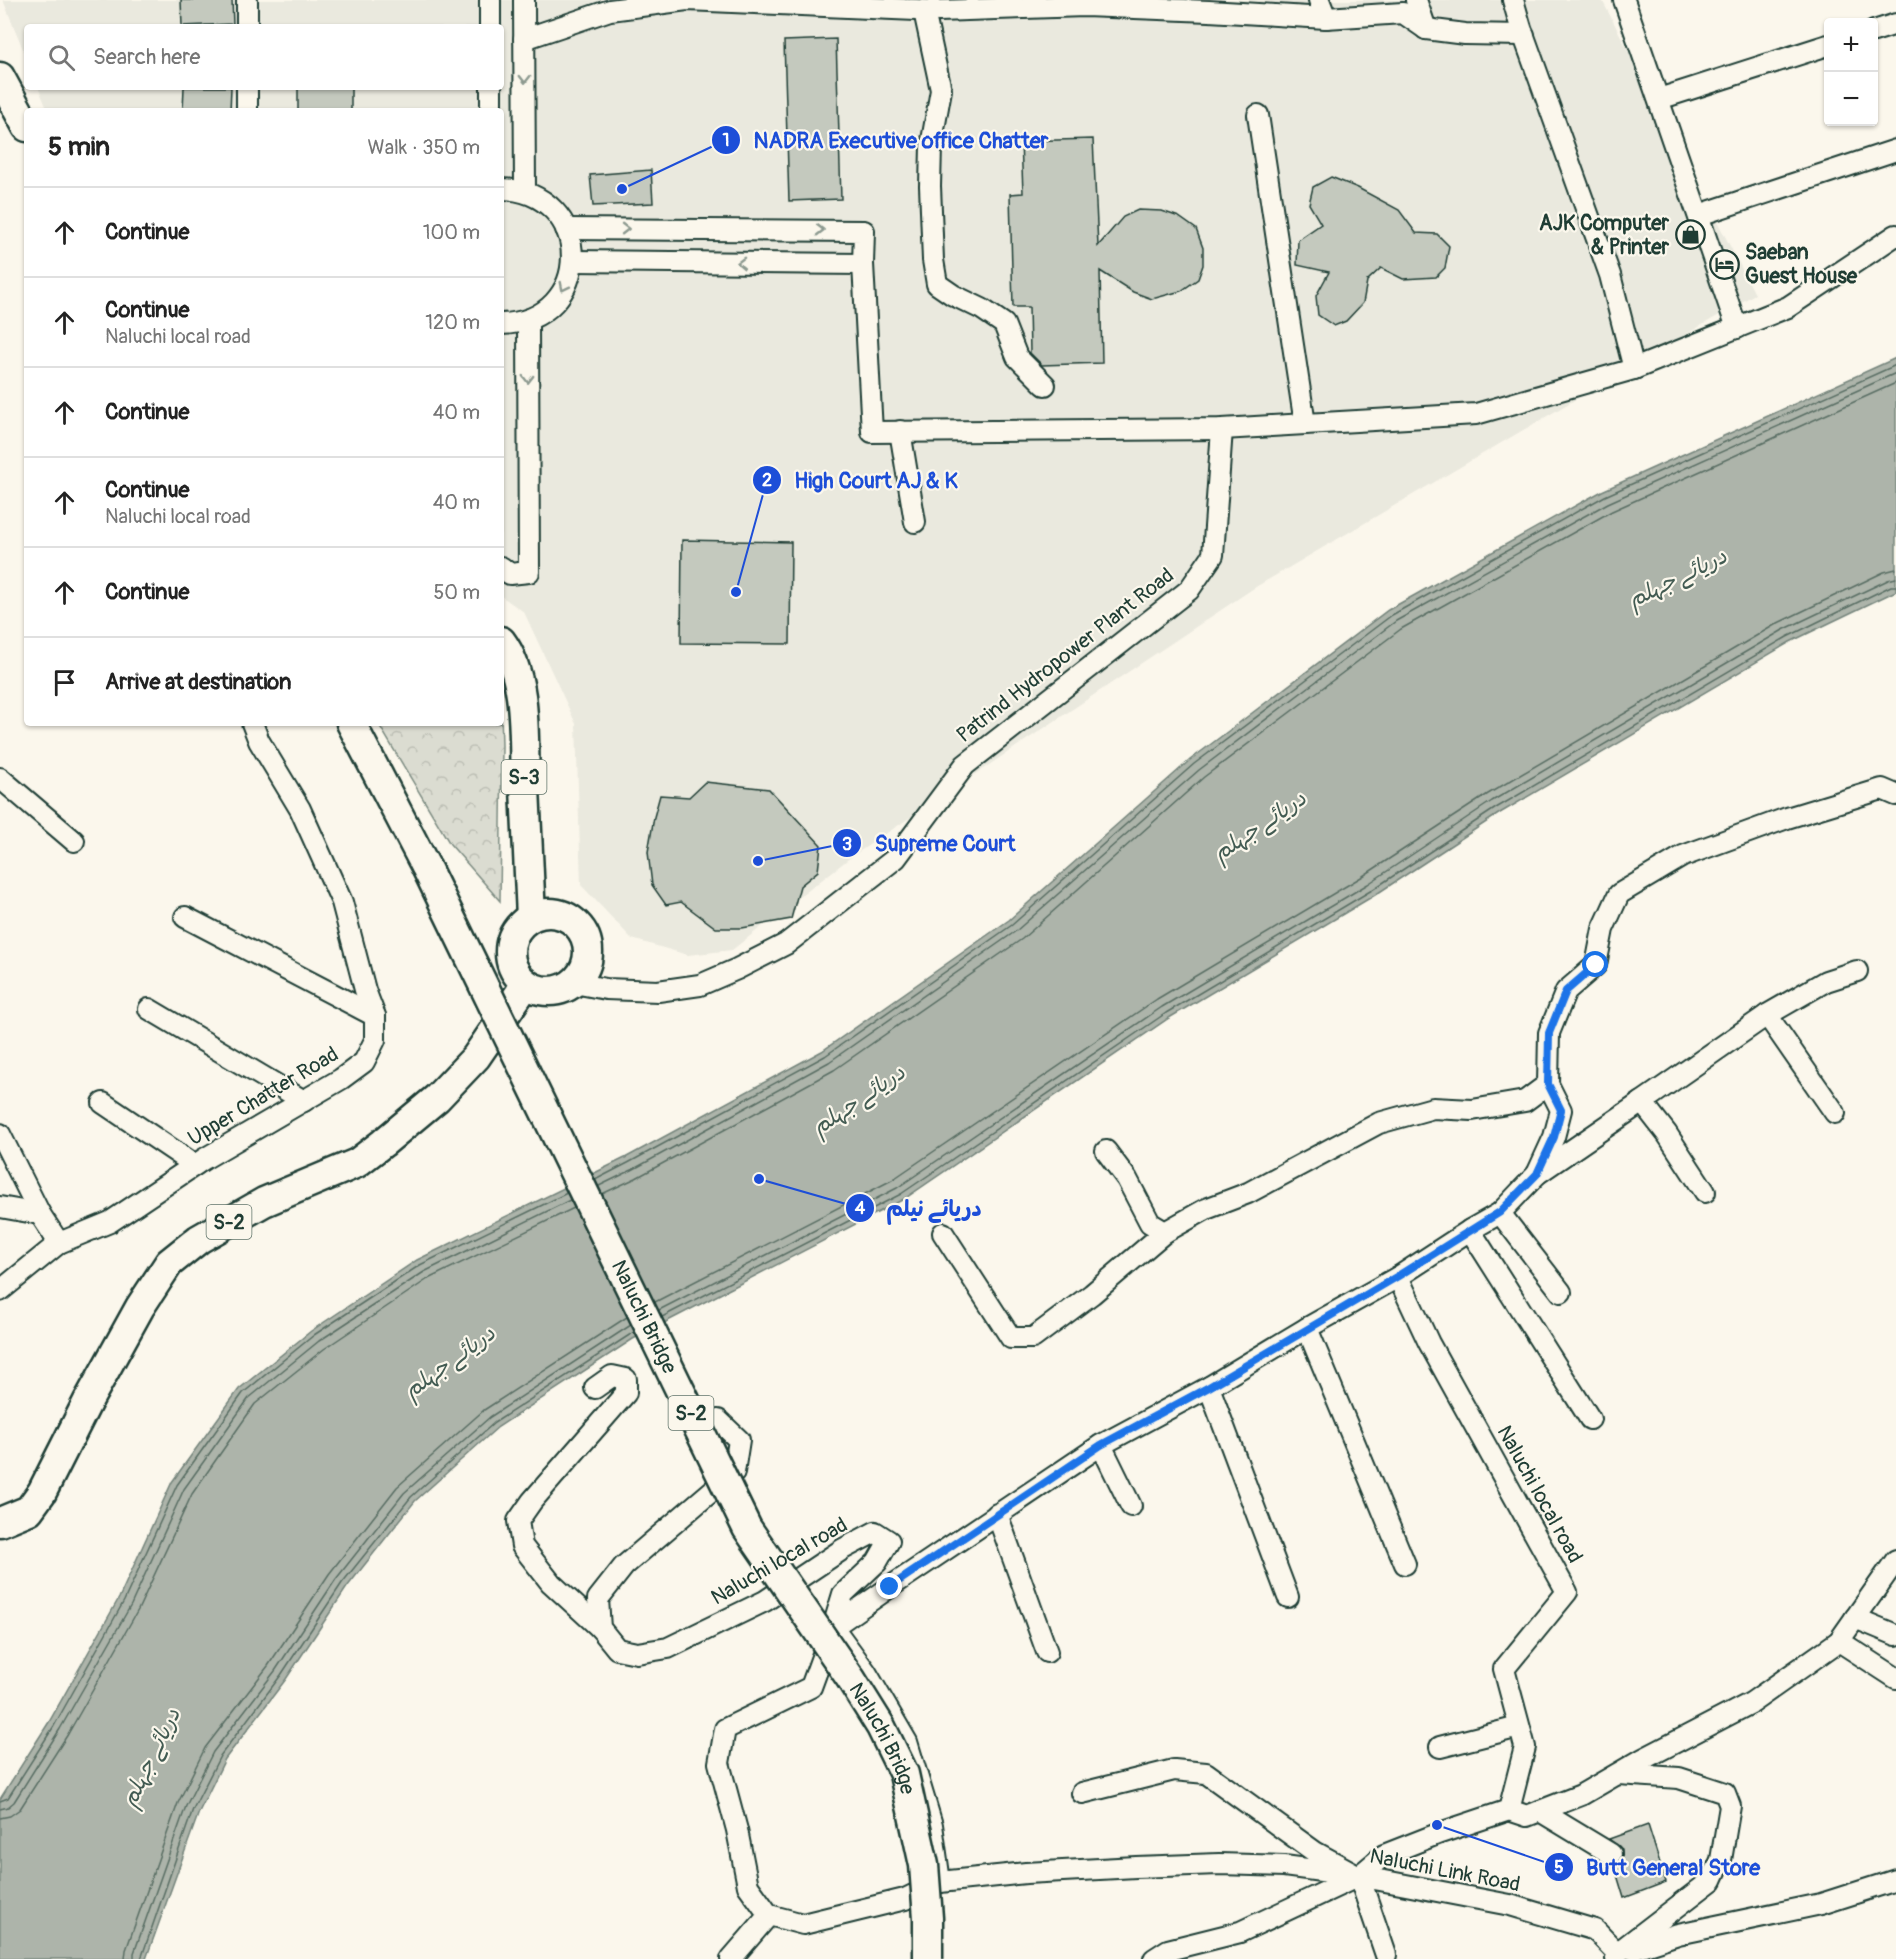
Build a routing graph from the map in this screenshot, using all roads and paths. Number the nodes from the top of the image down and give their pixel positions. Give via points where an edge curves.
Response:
1 (247, 0) edge
2 (490, 0) edge
3 (524, 0) edge
4 (1416, 0) edge
5 (1513, 0) edge
6 (1624, 0) edge
7 (1323, 9) edge
8 (924, 10) junction
9 (247, 24) edge
10 (490, 24) edge
11 (1896, 24) edge
12 (1426, 29) junction
13 (1878, 30) edge
14 (1524, 35) junction
15 (524, 39) junction
16 (1824, 46) edge
17 (0, 77) edge
18 (247, 90) edge
19 (491, 90) edge
20 (1659, 99) junction
21 (247, 108) edge
22 (491, 108) edge
23 (1258, 115) dead end
24 (24, 121) edge
25 (1896, 150) edge
26 (504, 189) edge
27 (525, 192) junction
28 (1699, 215) junction
29 (566, 229) junction
30 (1896, 235) edge
31 (573, 261) junction
32 (863, 264) junction
33 (528, 321) junction
34 (504, 324) edge
35 (1737, 328) junction
36 (1634, 369) junction
37 (1045, 386) dead end
38 (1305, 424) junction
39 (1222, 429) junction
40 (900, 431) junction
41 (915, 522) dead end
42 (504, 569) edge
43 (504, 645) edge
44 (253, 726) edge
45 (353, 726) edge
46 (0, 778) edge
47 (1896, 795) edge
48 (74, 841) dead end
49 (185, 917) dead end
50 (531, 917) junction
51 (1857, 971) dead end
52 (574, 983) junction
53 (526, 984) junction
54 (148, 1009) dead end
55 (1767, 1015) junction
56 (375, 1016) junction
57 (1548, 1084) junction
58 (304, 1101) junction
59 (1642, 1102) junction
60 (103, 1103) dead end
61 (1834, 1113) dead end
62 (0, 1134) edge
63 (1106, 1151) dead end
64 (195, 1165) junction
65 (1537, 1174) junction
66 (1705, 1192) dead end
67 (0, 1207) edge
68 (1500, 1212) junction
69 (40, 1214) junction
70 (1470, 1230) junction
71 (1165, 1232) junction
72 (943, 1233) dead end
73 (59, 1243) junction
74 (1398, 1276) junction
75 (0, 1291) edge
76 (1561, 1292) dead end
77 (1307, 1328) junction
78 (1209, 1387) junction
79 (595, 1388) dead end
80 (1590, 1419) dead end
81 (718, 1420) dead end
82 (1101, 1445) junction
83 (1131, 1506) dead end
84 (997, 1514) junction
85 (0, 1522) edge
86 (1896, 1560) edge
87 (1405, 1564) dead end
88 (1288, 1597) dead end
89 (1855, 1618) junction
90 (833, 1627) junction
91 (600, 1628) junction
92 (1896, 1635) edge
93 (1839, 1641) junction
94 (1047, 1652) dead end
95 (1896, 1678) edge
96 (1519, 1727) junction
97 (1440, 1747) dead end
98 (1618, 1774) junction
99 (1082, 1792) dead end
100 (1509, 1810) junction
101 (1540, 1811) junction
102 (1611, 1854) dead end
103 (1359, 1876) junction
104 (1896, 1880) edge
105 (940, 1882) junction
106 (769, 1915) junction
107 (1386, 1955) dead end
108 (1617, 1956) edge
109 (731, 1959) edge
110 (928, 1959) edge
111 (1154, 1959) edge

1 - 9 street
2 - 10 street
3 - 15 street
4 - 12 street
5 - 14 street
6 - 20 street
7 - 8 street via 1209,11 1085,6
7 - 12 street via 1403,13
8 - 15 street via 687,0 610,10
8 - 37 street via 941,90 931,146 930,186 937,284 1004,324 1017,357
11 - 13 street
12 - 14 street
14 - 36 street via 1610,275
15 -> 27 street
16 - 20 street
17 - 24 highway
18 - 21 street
19 - 22 street
20 - 28 street
23 - 38 street
25 - 28 street
26 - 27 street
27 - 29 street via 545,202
28 - 35 street
29 - 31 street
29 -> 32 street via 864,231
30 - 35 street via 1788,307
32 -> 31 street
31 -> 33 street via 568,283 556,302
32 - 40 street via 872,432
33 - 34 street
33 -> 42 street via 529,572 510,574
35 - 36 street
36 - 38 street via 1476,414
38 - 39 street
39 - 40 street
39 - 52 street, Patrind Hydropower Plant Road via 1213,555 1188,590 965,765 896,858 786,944 700,985 658,991
40 - 41 street
43 - 50 highway, S-3 via 516,674 522,717
44 - 56 street, Upper Chatter Road via 300,809 342,902
45 - 110 highway, Naluchi Bridge / S-2, bridge via 426,867 747,1528 863,1698 904,1774 924,1865
46 - 48 street
47 - 57 street via 1882,789 1787,818 1683,856 1619,894 1603,929 1596,965 1566,991 1549,1033
49 - 56 street
50 - 52 highway via 558,914 580,927 587,938 588,963
50 - 53 highway via 520,925 510,949 511,962
51 - 55 street via 1826,981
52 - 53 highway via 550,992
53 - 85 highway, S-2 via 476,1057 437,1098 383,1143 357,1163 264,1202 198,1239 169,1263 135,1316 42,1492 29,1510
54 - 58 street
55 - 59 street
55 - 61 street
56 - 58 street, Upper Chatter Road via 375,1040 364,1062
57 - 65 street via 1561,1110
57 - 71 street via 1526,1101 1473,1110 1433,1108 1378,1123 1248,1193 1206,1209
58 - 64 street, Upper Chatter Road
59 - 65 street
59 - 66 street
60 - 64 street
62 - 69 street
63 - 71 street via 1150,1223
64 - 73 street, Upper Chatter Road via 110,1222
65 - 68 street
67 - 69 street
68 - 70 street
68 - 76 street
69 - 73 street
70 - 74 street
70 - 80 street
71 - 72 street via 1033,1338 1011,1338
73 - 75 street, Upper Chatter Road
74 - 77 street
74 - 96 street, Naluchi local road via 1429,1343 1567,1592 1504,1669
77 - 78 street
77 - 87 street
78 - 82 street
78 - 88 street
79 - 91 street, Naluchi local road via 612,1376 626,1379 626,1393 518,1521 522,1546 551,1583
81 - 91 street via 739,1440 734,1472 624,1566 598,1599
82 - 83 street
82 - 84 street
84 - 90 street
84 - 94 street
86 - 89 street
89 - 92 street
89 - 93 street
90 - 91 street, Naluchi local road via 843,1594 877,1562 889,1541 875,1532 765,1602 668,1648 637,1653 617,1649
90 - 105 street via 866,1672 907,1742 932,1825
90 - 106 street via 812,1687 725,1729 719,1763 748,1886
93 - 95 street
93 - 98 street via 1751,1703
96 - 97 street
96 - 100 street, Naluchi local road via 1525,1747
98 - 101 street via 1581,1795
98 - 108 street via 1679,1778 1725,1793 1730,1806 1720,1860 1712,1880
99 - 103 street via 1174,1770 1206,1773 1315,1852
100 - 101 street via 1527,1816
100 - 103 street via 1384,1855
101 - 102 street
103 - 105 street via 1284,1866 1219,1864 1026,1873
103 - 107 street
103 - 108 street, Naluchi Link Road via 1510,1905 1595,1930
103 - 111 street, Naluchi Link Road via 1240,1932 1168,1950
104 - 108 street via 1821,1904 1678,1934
105 - 106 street via 905,1899 803,1924
106 - 109 street

